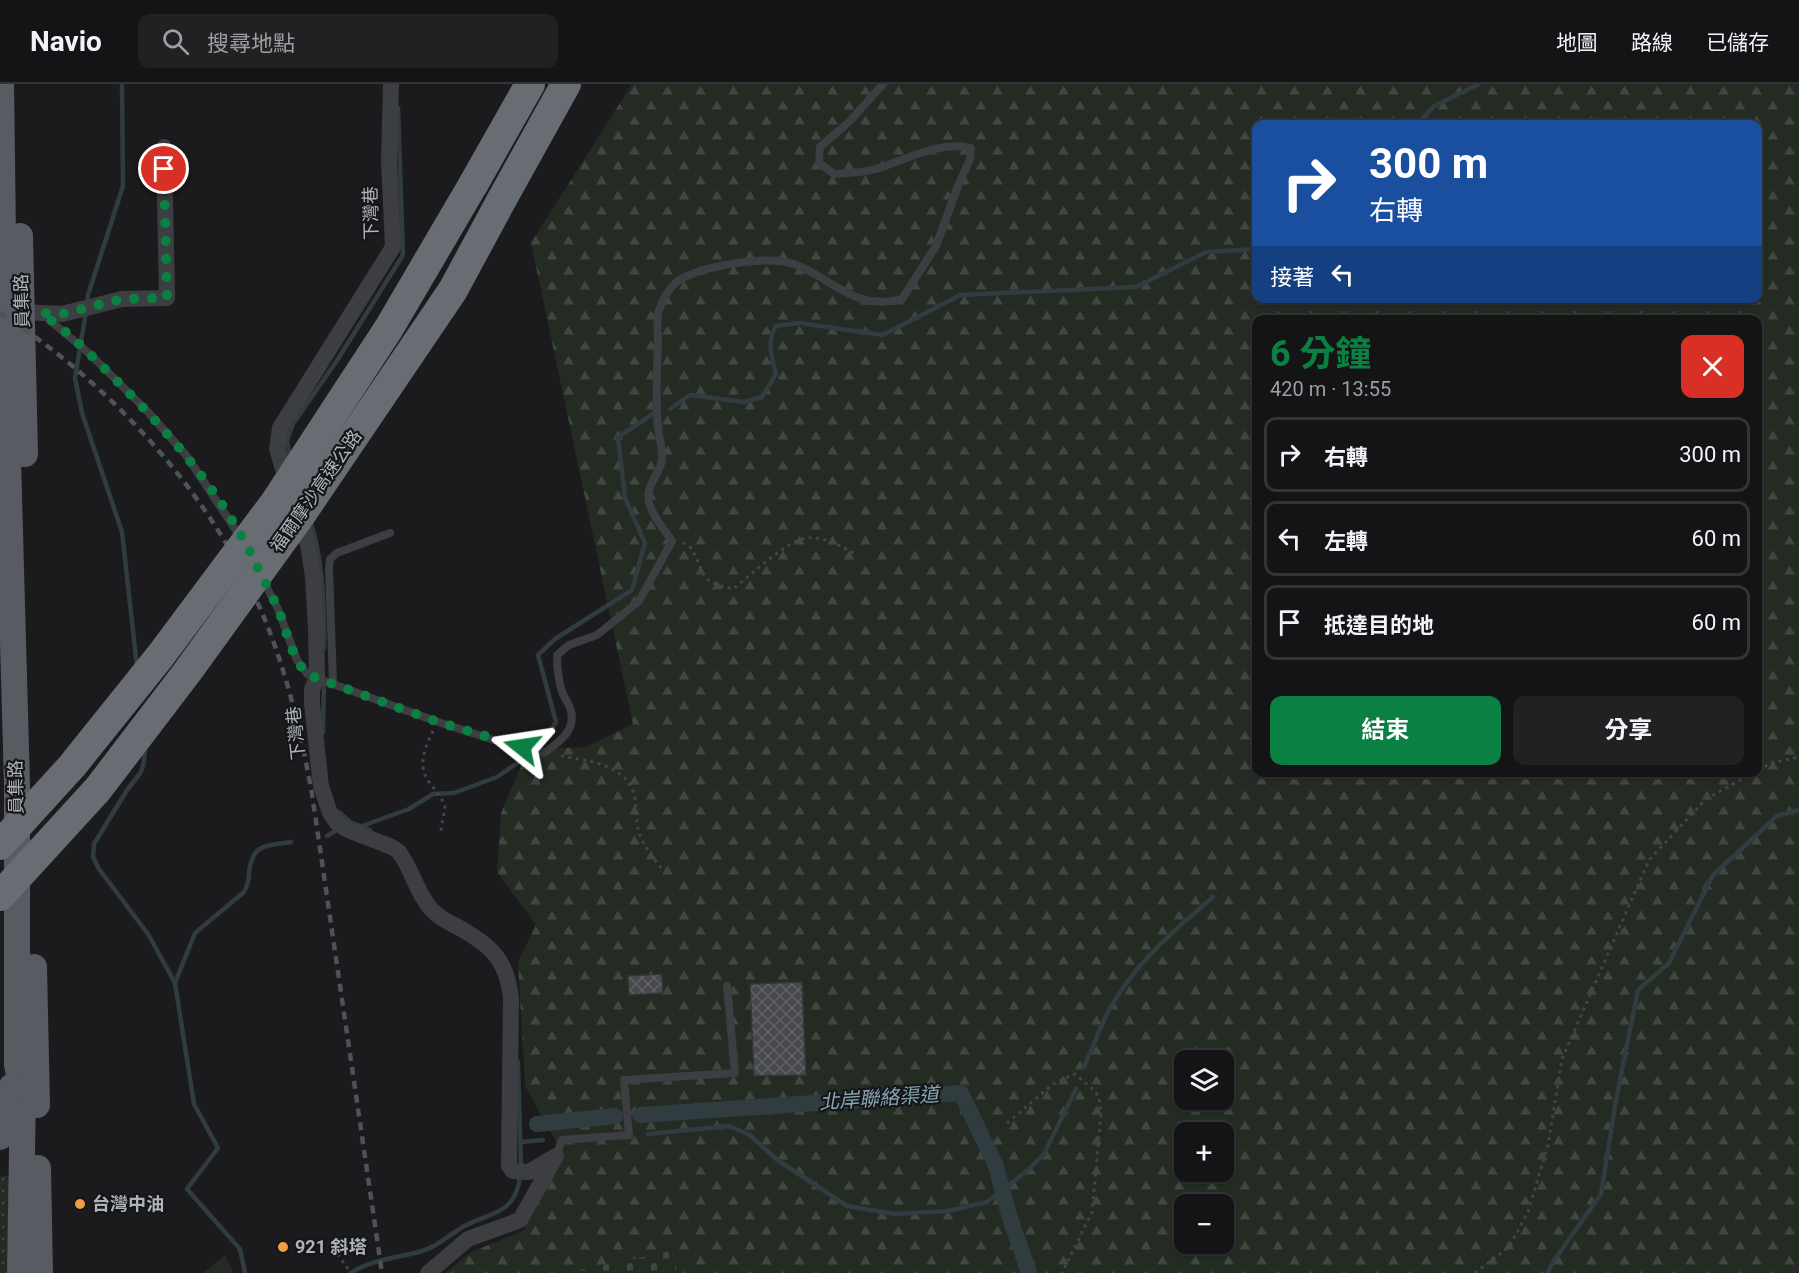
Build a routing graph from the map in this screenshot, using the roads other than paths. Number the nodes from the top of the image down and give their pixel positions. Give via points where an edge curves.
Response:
1 (1, 84) edge
2 (16, 84) edge
3 (391, 84) edge
4 (530, 84) edge
5 (566, 84) edge
6 (883, 84) edge
7 (164, 147) dead end
8 (7, 202) edge
9 (32, 313) junction
10 (390, 533) dead end
11 (250, 553) dead end
12 (255, 562) dead end
13 (317, 678) junction
14 (333, 684) junction
15 (0, 845) edge
16 (0, 896) edge
17 (727, 986) dead end
18 (16, 1065) junction
19 (0, 1137) edge
20 (556, 1156) junction
21 (20, 1273) edge
22 (40, 1273) edge
23 (428, 1273) edge

1 - 8 main road, 員集路
2 - 8 main road, 員集路
3 - 13 street, 下灣巷 via 393,247 284,418 277,438 280,461 308,545 316,618
4 - 15 highway, 福爾摩沙高速公路, bridge via 389,328 276,501 72,766
5 - 16 highway, 福爾摩沙高速公路, bridge via 453,290 300,516 98,789
6 - 14 lane via 820,147 819,163 834,174 851,173 940,147 971,148 936,246 902,299 890,302 853,298 816,274 791,263 770,261 704,270 684,276 671,286 659,311 657,415 662,461 652,479 648,501 672,541 639,601 597,635 569,645 557,656 562,693 572,712 570,728 561,741 544,753 500,742
7 - 9 street via 167,298 122,299 62,314
8 - 9 main road, 員集路
8 - 18 main road, 員集路 via 3,315 17,785
9 - 11 lane via 71,336 148,412 186,455
9 - 22 main road, 員集路
10 - 14 lane via 330,559
12 - 13 lane via 302,668
13 - 14 lane
13 - 20 street, 下灣巷 via 312,688 312,704 321,786 330,813 343,827 399,852 432,910 489,947 505,969 511,998 509,1166 521,1172
17 - 20 lane via 735,1073 624,1080 629,1135 562,1140
18 - 19 main road
18 - 21 main road, 員集路 via 23,1092
20 - 23 street via 520,1220 468,1239

